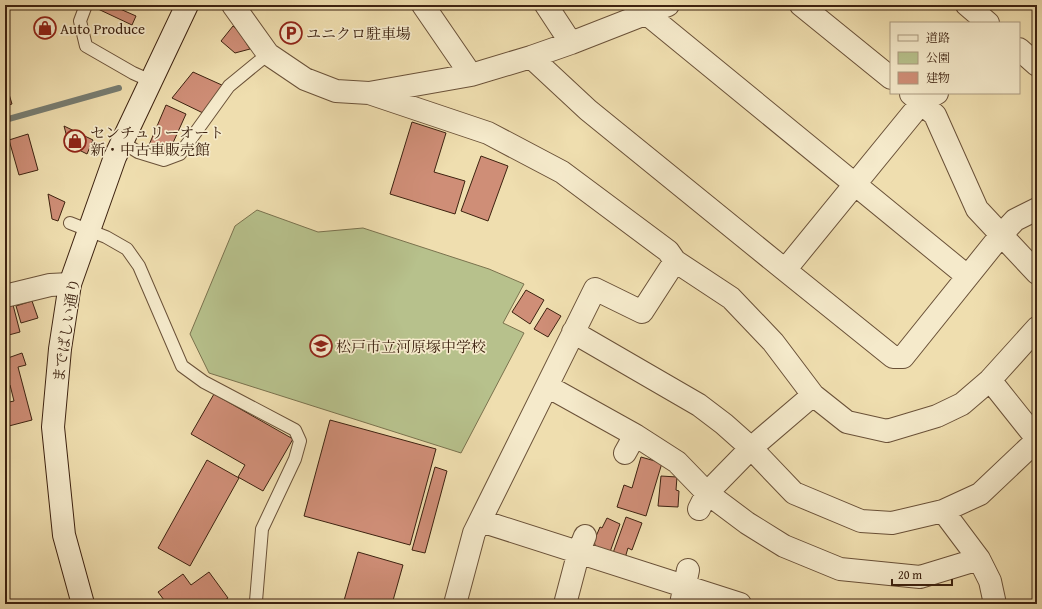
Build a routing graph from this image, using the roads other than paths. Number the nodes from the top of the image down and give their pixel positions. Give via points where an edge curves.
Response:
1 (86, 5) edge
2 (187, 5) edge
3 (233, 5) edge
4 (423, 5) edge
5 (546, 5) edge
6 (801, 5) edge
7 (656, 9) edge
8 (571, 43) junction
9 (1020, 51) edge
10 (268, 54) junction
11 (531, 57) junction
12 (1037, 65) edge
13 (1020, 71) edge
14 (471, 75) junction
15 (890, 77) edge
16 (151, 81) junction
17 (369, 93) junction
18 (923, 96) edge
19 (122, 142) junction
20 (855, 185) junction
21 (1037, 209) edge
22 (79, 226) junction
23 (1001, 235) junction
24 (675, 262) junction
25 (785, 270) junction
26 (1037, 273) edge
27 (967, 276) junction
28 (70, 284) junction
29 (5, 296) edge
30 (1037, 328) edge
31 (572, 332) junction
32 (990, 380) junction
33 (547, 386) junction
34 (813, 395) junction
35 (1037, 440) edge
36 (751, 448) junction
37 (703, 501) junction
38 (943, 511) junction
39 (480, 521) junction
40 (582, 543) junction
41 (979, 559) junction
42 (684, 587) edge
43 (82, 604) edge
44 (258, 604) edge
45 (455, 604) edge
46 (565, 604) edge
47 (740, 604) edge
48 (995, 604) edge

1 - 16 lane via 80,21 86,46
2 - 16 street, までばしい通り
3 - 10 street
4 - 14 street
5 - 8 street
6 - 15 street
7 - 8 street
7 - 20 street
8 - 11 street
9 - 12 street
10 - 17 street via 305,79 336,90
10 - 19 lane via 229,86 180,154 164,160 138,152
11 - 14 street
11 - 25 street via 588,110
12 - 13 street
14 - 17 street
16 - 19 street, までばしい通り
17 - 24 street via 488,133 562,172 668,251
18 - 20 street
18 - 23 street via 935,115 977,210
19 - 22 street, までばしい通り
20 - 25 street
20 - 27 street
21 - 23 street via 1015,220
22 - 28 street, までばしい通り
22 - 44 lane via 106,236 127,249 139,266 182,366 204,382 295,430 300,441 295,458 262,529 256,601
23 - 26 street
23 - 27 street
24 - 31 street via 642,312 595,289
24 - 34 street via 731,298 773,342
25 - 27 street via 893,356 903,357
28 - 29 street via 50,285
28 - 43 street, までばしい通り via 60,349 53,427 64,535
30 - 32 street
31 - 33 street
31 - 36 street via 699,405
32 - 34 street via 962,404 937,416 888,431 847,422
32 - 35 street
33 - 37 street via 630,444 676,462
33 - 39 street
34 - 36 street
35 - 38 street via 980,494
36 - 37 street
36 - 38 street via 794,493 860,521 892,523
37 - 41 street via 784,546 840,569 920,577
38 - 41 street
39 - 40 street
39 - 45 street via 474,533
40 - 42 street
40 - 46 street
41 - 48 street via 990,581
42 - 47 street

